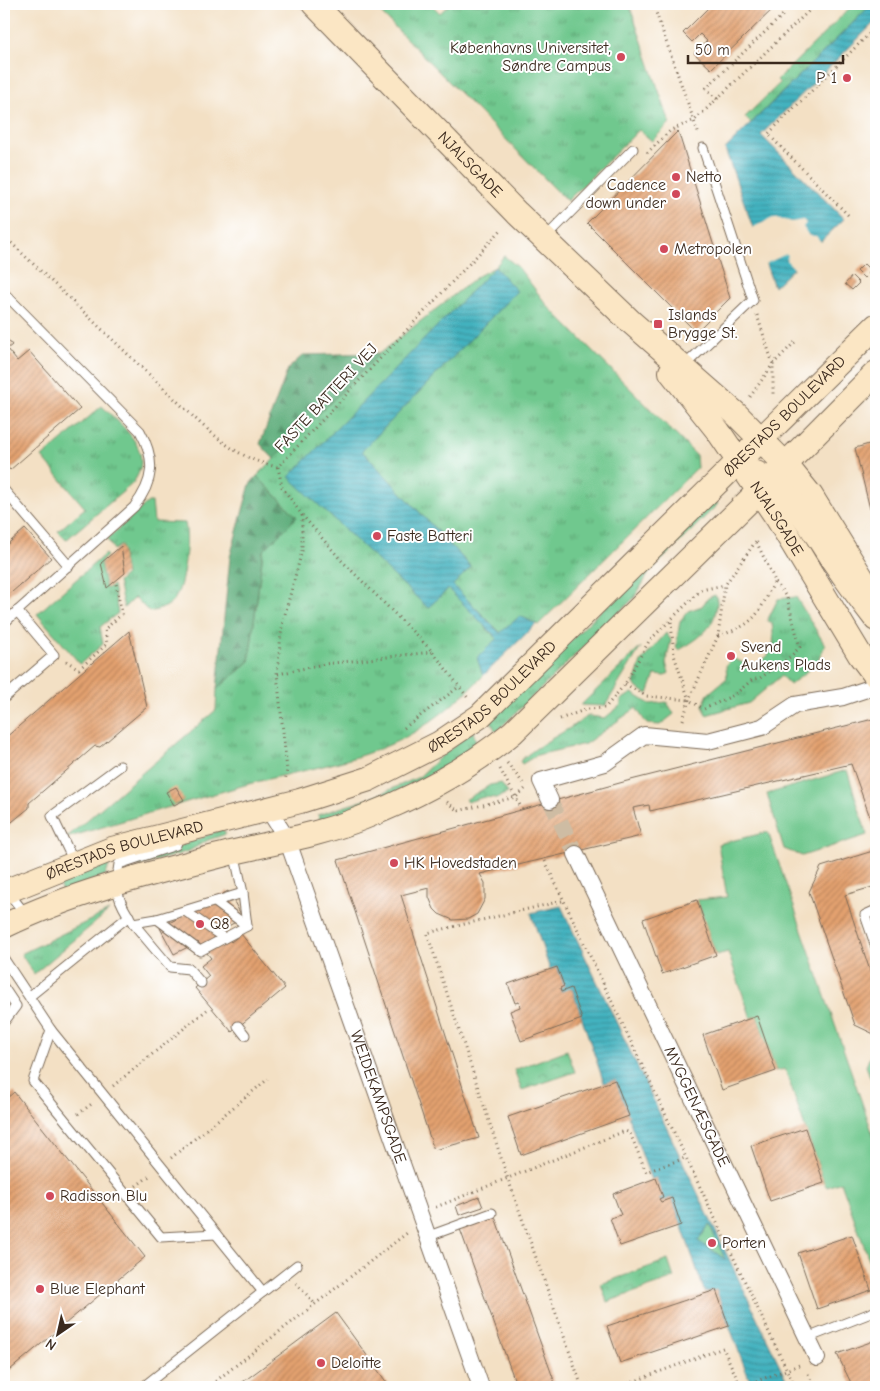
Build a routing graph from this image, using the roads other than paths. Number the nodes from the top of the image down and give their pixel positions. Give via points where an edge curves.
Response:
1 (320, 6) edge
2 (703, 148) dead end
3 (632, 149) dead end
4 (545, 238) junction
5 (4, 293) edge
6 (631, 322) junction
7 (876, 326) edge
8 (683, 367) junction
9 (876, 373) edge
10 (760, 440) junction
11 (737, 469) junction
12 (772, 479) junction
13 (4, 490) edge
14 (778, 519) junction
15 (69, 566) junction
16 (876, 601) edge
17 (17, 612) junction
18 (876, 619) edge
19 (4, 623) edge
20 (876, 653) edge
21 (876, 676) edge
22 (876, 686) edge
23 (4, 698) edge
24 (120, 766) dead end
25 (550, 800) tunnel mouth
26 (268, 809) junction
27 (181, 831) junction
28 (288, 839) junction
29 (234, 852) junction
30 (576, 854) tunnel mouth
31 (75, 864) junction
32 (115, 884) junction
33 (5, 890) edge
34 (243, 893) junction
35 (215, 902) junction
36 (185, 910) junction
37 (876, 910) edge
38 (26, 915) junction
39 (157, 919) junction
40 (131, 920) junction
41 (4, 926) edge
42 (247, 926) junction
43 (224, 938) junction
44 (876, 947) edge
45 (4, 959) edge
46 (201, 983) dead end
47 (4, 988) edge
48 (30, 996) junction
49 (4, 1022) edge
50 (238, 1026) dead end
51 (52, 1030) junction
52 (245, 1035) dead end
53 (492, 1213) dead end
54 (424, 1224) junction
55 (216, 1234) junction
56 (297, 1265) dead end
57 (263, 1292) junction
58 (876, 1311) edge
59 (807, 1338) junction
60 (817, 1358) dead end
61 (143, 1387) edge
62 (482, 1387) edge

1 - 4 street, NJALSGADE via 517,213
2 - 8 lane via 752,300
3 - 4 lane
4 - 6 street, NJALSGADE
5 - 15 lane via 140,432 148,446 150,478 144,494
6 - 8 street, NJALSGADE
6 - 11 street, NJALSGADE via 718,431
7 - 10 street, ØRESTADS BOULEVARD
8 - 10 street, NJALSGADE
9 - 12 street, ØRESTADS BOULEVARD
10 - 11 street, ØRESTADS BOULEVARD
10 - 12 street, NJALSGADE
11 - 12 street, NJALSGADE
11 - 26 street, ØRESTADS BOULEVARD via 480,716 440,743 369,779
12 - 14 street, NJALSGADE
12 - 16 street, NJALSGADE via 811,496
12 - 18 street via 796,506
12 - 28 street, ØRESTADS BOULEVARD via 502,755 361,819
13 - 15 lane
14 - 20 street via 834,591
14 - 21 street, NJALSGADE
15 - 17 lane
17 - 19 lane
17 - 23 lane via 54,655
22 - 25 street via 794,705 762,727 708,741 644,735 605,763 534,784
24 - 31 lane via 52,816
26 - 27 street, ØRESTADS BOULEVARD
26 - 28 street, WEIDEKAMPSGADE
27 - 31 street, ØRESTADS BOULEVARD via 112,849
27 - 32 lane via 176,845 119,864
28 - 29 street, ØRESTADS BOULEVARD
28 - 54 street, WEIDEKAMPSGADE
29 - 32 street, ØRESTADS BOULEVARD
29 - 34 lane
30 - 59 street, MYGGENÆSGADE
31 - 33 street, ØRESTADS BOULEVARD
32 - 38 street, ØRESTADS BOULEVARD
32 - 40 lane
33 - 38 lane
34 - 35 lane
34 - 42 lane
35 - 36 lane
35 - 42 lane
36 - 39 lane
36 - 43 lane
37 - 44 lane via 864,915
38 - 41 street, ØRESTADS BOULEVARD
39 - 40 lane
39 - 43 lane via 200,951
40 - 46 lane via 170,967 188,969
40 - 48 lane
42 - 43 lane
45 - 48 lane
47 - 49 lane via 16,1006
48 - 51 lane
50 - 52 lane
51 - 55 lane
51 - 55 lane via 33,1081 161,1237
53 - 54 lane
54 - 62 street, WEIDEKAMPSGADE
55 - 57 lane
56 - 57 lane
57 - 61 lane
58 - 59 lane
59 - 60 street, MYGGENÆSGADE

